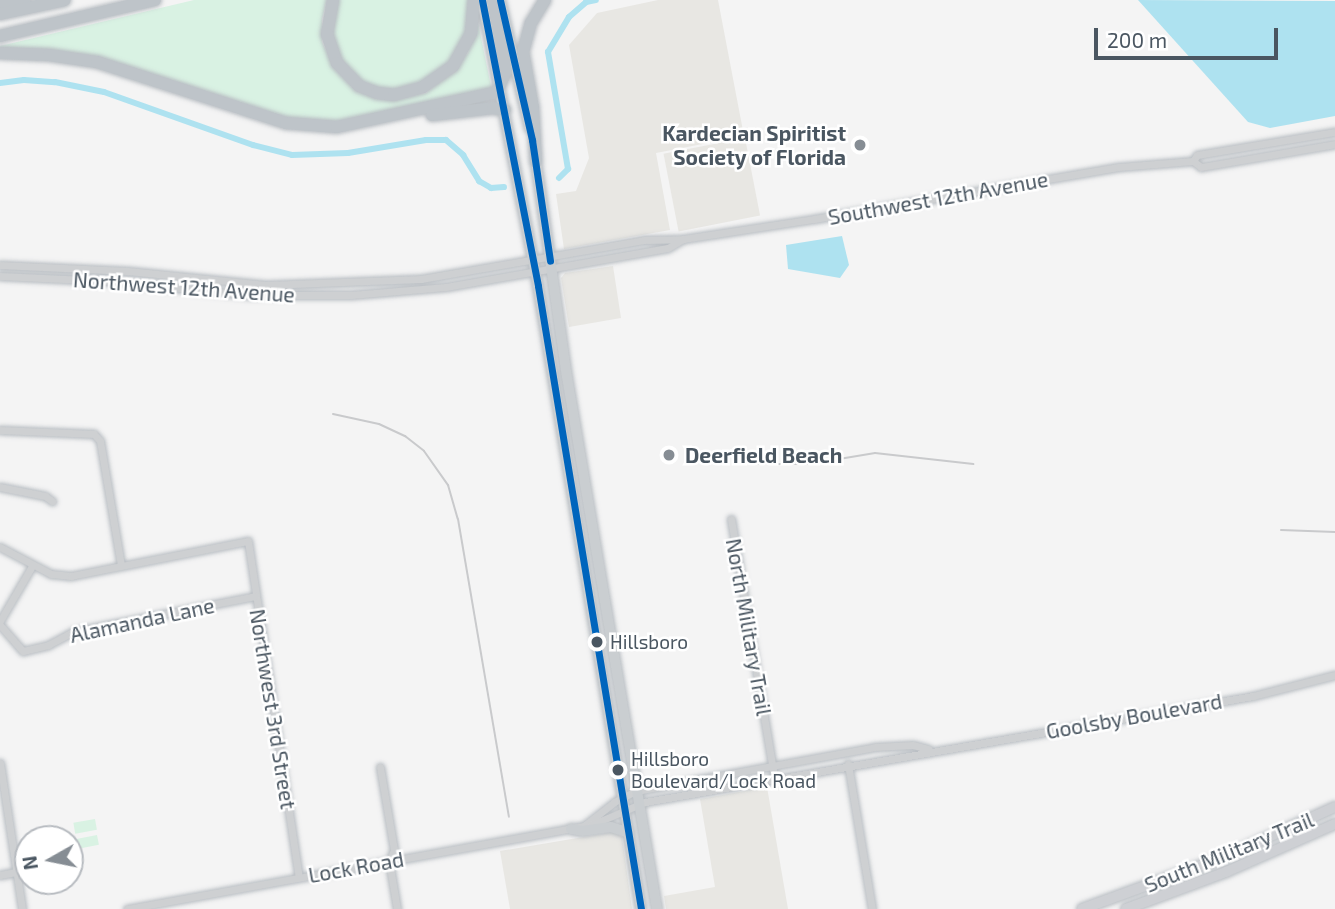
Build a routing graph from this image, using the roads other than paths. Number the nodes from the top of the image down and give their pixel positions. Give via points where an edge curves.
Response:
1 (24, 0) edge
2 (65, 0) edge
3 (121, 0) edge
4 (155, 0) edge
5 (333, 0) edge
6 (474, 0) edge
7 (482, 0) edge
8 (545, 0) edge
9 (500, 2) edge
10 (0, 5) edge
11 (0, 14) edge
12 (0, 28) edge
13 (0, 36) edge
14 (0, 53) edge
15 (501, 88) junction
16 (505, 110) junction
17 (362, 123) junction
18 (1335, 132) edge
19 (1335, 144) edge
20 (1193, 161) junction
21 (536, 162) junction
22 (550, 262) junction
23 (0, 265) edge
24 (534, 266) junction
25 (0, 276) edge
26 (0, 430) edge
27 (0, 486) edge
28 (52, 501) dead end
29 (576, 519) junction
30 (731, 519) dead end
31 (594, 541) junction
32 (0, 547) edge
33 (121, 565) junction
34 (32, 566) junction
35 (256, 596) junction
36 (0, 623) edge
37 (598, 647) junction
38 (614, 666) junction
39 (1335, 675) edge
40 (932, 750) junction
41 (0, 764) edge
42 (772, 764) junction
43 (848, 764) junction
44 (380, 767) dead end
45 (774, 777) junction
46 (2, 790) edge
47 (637, 797) junction
48 (624, 803) junction
49 (1335, 807) edge
50 (1335, 824) edge
51 (571, 829) junction
52 (629, 832) junction
53 (14, 860) edge
54 (389, 862) junction
55 (299, 877) junction
56 (127, 909) edge
57 (397, 909) edge
58 (641, 909) edge
59 (657, 909) edge
60 (872, 909) edge
61 (1082, 909) edge
62 (1126, 909) edge

1 - 10 highway
2 - 11 highway
3 - 12 highway
4 - 13 highway
5 - 6 highway via 327,34 337,63 359,86 394,95 423,88 453,65 471,33
7 - 15 main road
8 - 21 highway via 531,23 523,52
9 - 15 highway via 506,68
9 - 21 main road
14 - 17 highway via 97,62 293,124
15 - 16 main road
15 - 17 highway via 490,95
16 - 17 highway
16 - 24 main road
18 - 20 street, Southwest 12th Avenue via 1197,155
19 - 20 street, Southwest 12th Avenue via 1201,167
20 - 22 street, Southwest 12th Avenue via 1119,167 683,239 668,248
21 - 22 main road
22 - 24 street, Southwest 12th Avenue
22 - 31 main road
23 - 24 street, Northwest 12th Avenue via 289,285 421,279
24 - 25 street, Northwest 12th Avenue via 413,291 296,296
24 - 29 main road
26 - 33 street via 94,434 100,441
27 - 28 street
29 - 31 main road via 587,526
29 - 37 main road
30 - 42 street, North Military Trail
31 - 38 main road
32 - 34 street
33 - 34 street via 71,576 51,575
33 - 35 street, Northwest 3rd Street via 248,541
34 - 36 street, Alamanda Lane
35 - 36 street, Alamanda Lane via 72,632 23,651
35 - 55 street, Northwest 3rd Street
37 - 38 main road
37 - 48 main road
38 - 47 main road
39 - 40 street, Goolsby Boulevard via 1253,696
40 - 42 street, Goolsby Boulevard via 913,745 875,747
40 - 43 street, Goolsby Boulevard
41 - 46 street
42 - 45 street, North Military Trail
42 - 47 street, Goolsby Boulevard
43 - 45 street, Goolsby Boulevard
43 - 60 street
44 - 54 street via 394,850
45 - 47 street, Goolsby Boulevard
46 - 53 street
47 - 48 street, Goolsby Boulevard
47 - 48 street
47 - 59 main road
48 - 51 street, Lock Road via 591,825
48 - 52 main road
49 - 61 street, South Military Trail via 1206,865
50 - 62 street, South Military Trail
51 - 52 main road via 611,827
51 - 54 street, Lock Road
52 - 58 main road
54 - 55 street, Lock Road
54 - 57 street
55 - 56 street, Lock Road

